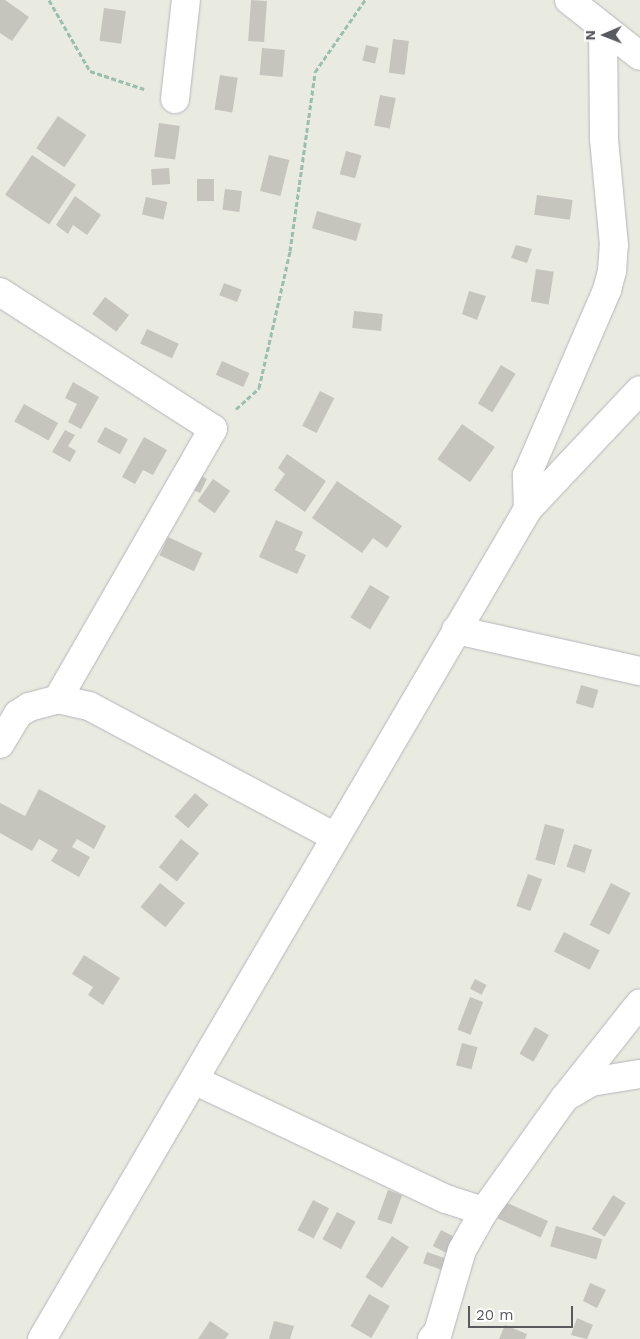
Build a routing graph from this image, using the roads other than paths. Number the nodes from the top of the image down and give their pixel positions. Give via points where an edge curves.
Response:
1 (186, 0) edge
2 (569, 0) edge
3 (603, 27) junction
4 (640, 56) edge
5 (175, 99) road end
6 (0, 292) edge
7 (640, 390) edge
8 (528, 509) junction
9 (456, 630) junction
10 (640, 671) edge
11 (58, 699) junction
12 (0, 744) edge
13 (335, 837) junction
14 (640, 1003) edge
15 (640, 1074) edge
16 (194, 1080) junction
17 (564, 1099) junction
18 (484, 1211) junction
19 (42, 1339) edge
20 (432, 1339) edge

1 - 5 street
2 - 3 street
3 - 4 street
3 - 8 street via 604,139 614,244 612,271 607,290 526,475
6 - 11 street via 213,429
7 - 8 street
8 - 9 street
9 - 10 street
9 - 13 street
11 - 12 street via 18,714
11 - 13 street via 89,706
13 - 16 street
14 - 17 street
15 - 17 street via 591,1082
16 - 18 street via 446,1199
16 - 19 street
17 - 18 street
18 - 20 street via 462,1250 438,1332

